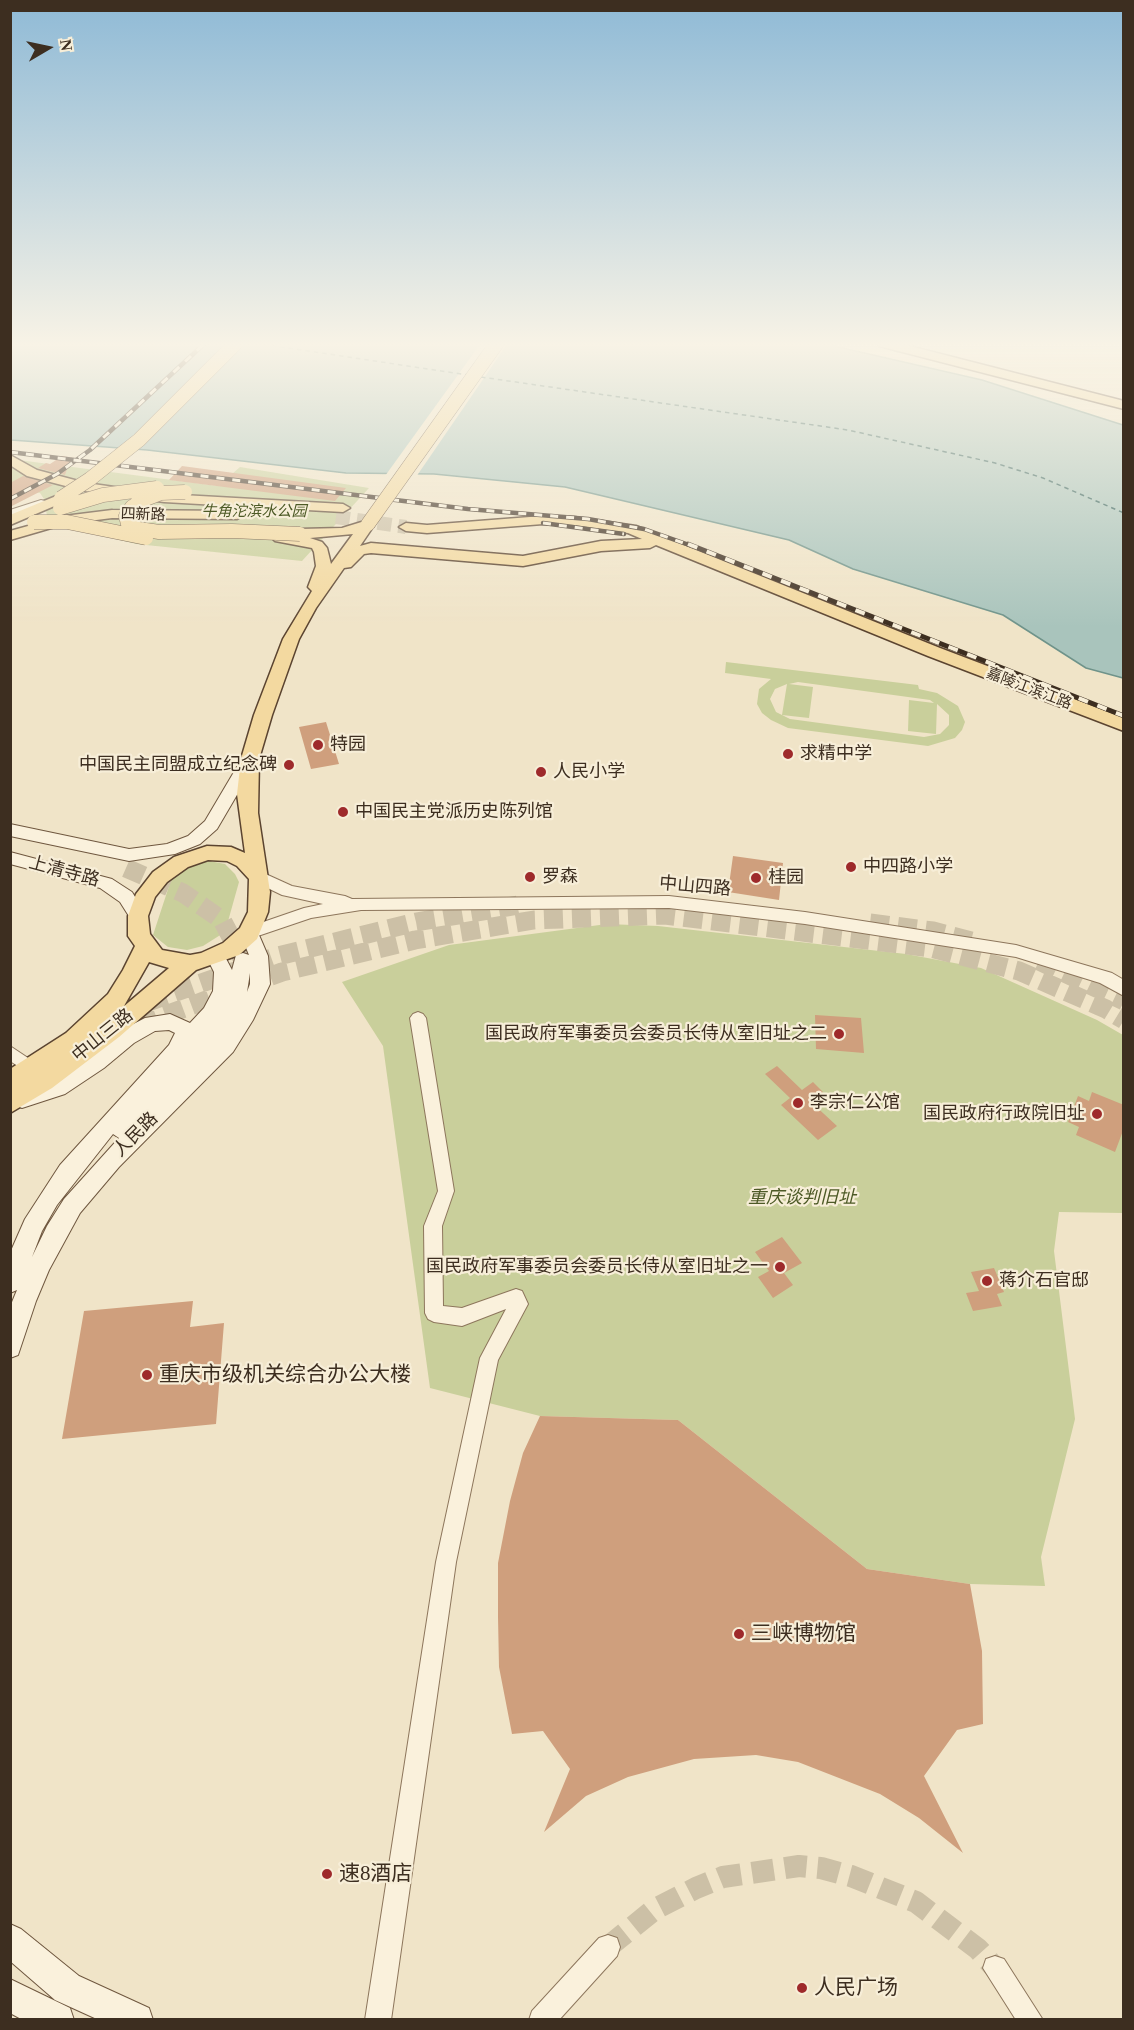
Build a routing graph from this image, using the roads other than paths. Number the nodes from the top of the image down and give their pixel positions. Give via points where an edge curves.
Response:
1 (142, 438) edge
2 (429, 438) edge
3 (10, 459) edge
4 (13, 476) edge
5 (185, 492) junction
6 (325, 506) junction
7 (278, 515) junction
8 (38, 518) junction
9 (518, 522) junction
10 (12, 524) edge
11 (365, 528) junction
12 (678, 549) junction
13 (308, 608) junction
14 (939, 647) junction
15 (1124, 710) edge
16 (1124, 725) edge
17 (250, 759) junction
18 (10, 830) edge
19 (10, 842) edge
20 (10, 858) edge
21 (126, 868) tunnel mouth
22 (259, 877) junction
23 (361, 904) junction
24 (138, 916) junction
25 (249, 933) junction
26 (145, 946) junction
27 (215, 956) junction
28 (243, 960) tunnel mouth
29 (190, 963) junction
30 (1124, 989) edge
31 (418, 1018) dead end
32 (10, 1052) edge
33 (173, 1056) junction
34 (32, 1068) junction
35 (10, 1082) edge
36 (11, 1103) edge
37 (14, 1273) edge
38 (10, 1347) edge
39 (10, 1940) edge
40 (608, 1947) tunnel mouth
41 (995, 1968) tunnel mouth
42 (10, 1995) edge
43 (58, 2019) edge
44 (137, 2019) edge
45 (378, 2019) edge
46 (542, 2019) edge
47 (1030, 2019) edge

1 - 10 main road, bridge via 90,479
2 - 11 main road, bridge
3 - 6 main road via 32,472 85,487 164,498
4 - 7 main road via 52,490 144,505
5 - 6 main road
5 - 8 main road, bridge via 161,488 134,490 85,500
5 - 11 main road, bridge via 161,493 143,500 126,516 128,524 159,532 300,534
6 - 7 main road via 340,513
7 - 10 main road, 四新路 via 112,514
8 - 10 main road
8 - 13 main road, bridge via 134,537 280,538 317,545 324,566
9 - 11 main road via 544,528 548,538 537,552 524,555 439,548 377,537
9 - 12 main road via 602,524 657,538
9 - 14 main road via 428,529 408,523 533,513 603,516 651,527 712,547
11 - 13 main road
12 - 13 main road via 649,543 601,546 523,561 364,549 355,554
12 - 14 main road
13 - 17 main road via 277,673
14 - 15 main road, 嘉陵江滨江路
14 - 16 main road, 嘉陵江滨江路
17 - 18 main road via 211,825 194,840 169,850 123,854
17 - 22 main road via 248,813
19 - 21 main road
20 - 24 main road, 上清寺路 via 106,883 126,897
22 - 23 street via 288,891
22 - 24 main road via 231,854 207,852 181,862 160,877 146,894
22 - 25 main road via 258,912
23 - 25 street via 310,912
23 - 30 street, 中山四路 via 680,903 1016,951 1106,978
24 - 26 main road via 139,936
25 - 27 main road via 231,949
25 - 38 main road, 人民路 via 259,956 260,984 246,1015 226,1046 111,1160 72,1206 39,1266
26 - 29 main road via 155,956
26 - 34 main road, 中山三路 via 116,1000 74,1039
27 - 29 main road
27 - 33 main road, 人民路 via 223,972 223,991 211,1013
28 - 37 main road via 237,993 224,1018 188,1064 78,1176 39,1228
29 - 36 main road, 中山三路 via 111,1031
31 - 45 street via 446,1191 433,1226 434,1313 462,1317 516,1297 519,1304 489,1358 446,1562
32 - 34 street
33 - 36 main road via 184,1038 182,1027 170,1022 152,1024 127,1037 58,1088
33 - 37 main road, 人民路 via 68,1172 33,1226
34 - 35 main road, 中山三路
39 - 44 main road via 67,1988
40 - 46 street
41 - 47 street
42 - 43 main road

